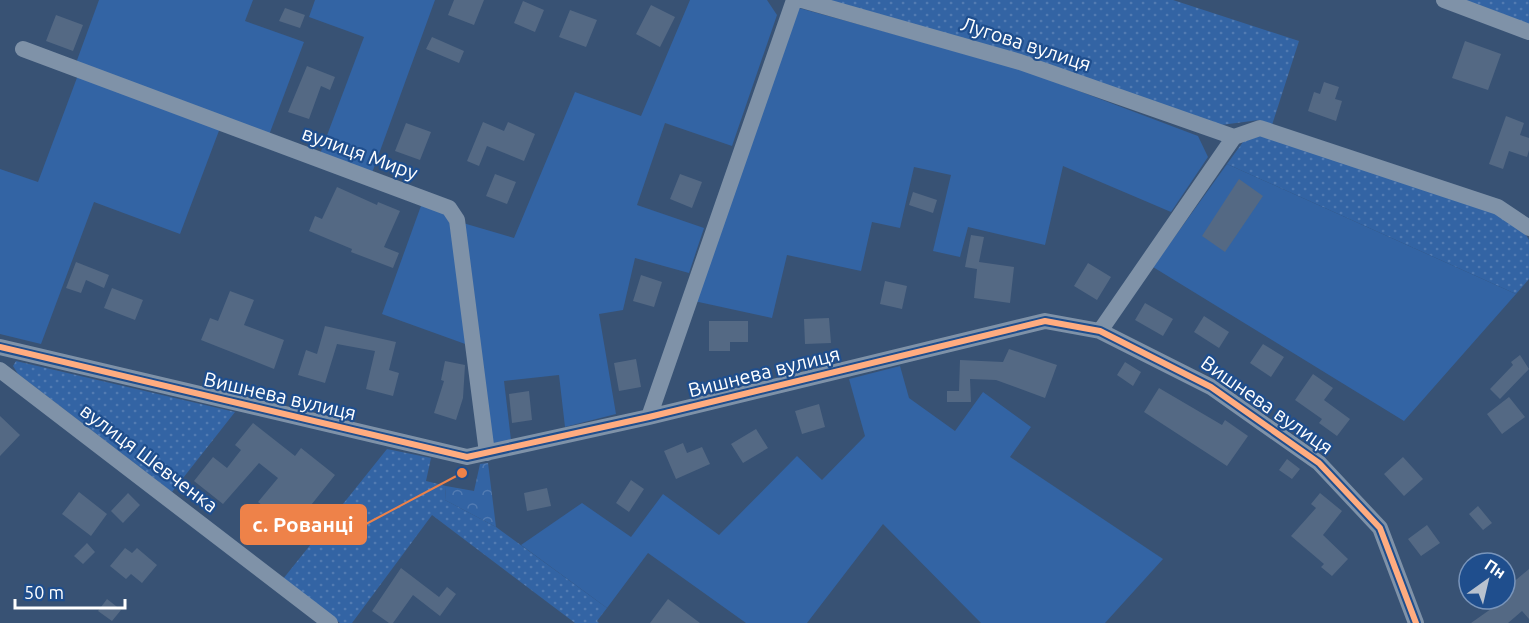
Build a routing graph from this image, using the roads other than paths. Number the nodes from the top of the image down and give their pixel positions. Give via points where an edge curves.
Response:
1 (794, 0) edge
2 (802, 0) edge
3 (1444, 0) edge
4 (1529, 32) edge
5 (23, 49) dead end
6 (1234, 136) junction
7 (1529, 228) edge
8 (1100, 331) junction
9 (0, 347) edge
10 (0, 370) edge
11 (650, 417) junction
12 (487, 453) junction
13 (330, 623) edge
14 (1416, 623) edge

1 - 11 street
2 - 6 street, Лугова вулиця via 1020,63
3 - 4 street
5 - 12 street, вулиця Миру via 449,208 458,220
6 - 7 street via 1260,128 1498,207
6 - 8 street
8 - 11 street, Вишнева вулиця via 1045,321
8 - 14 street, Вишнева вулиця via 1211,387 1319,463 1380,528
9 - 12 street, Вишнева вулиця via 467,457
10 - 13 street, вулиця Шевченка
11 - 12 street, Вишнева вулиця

